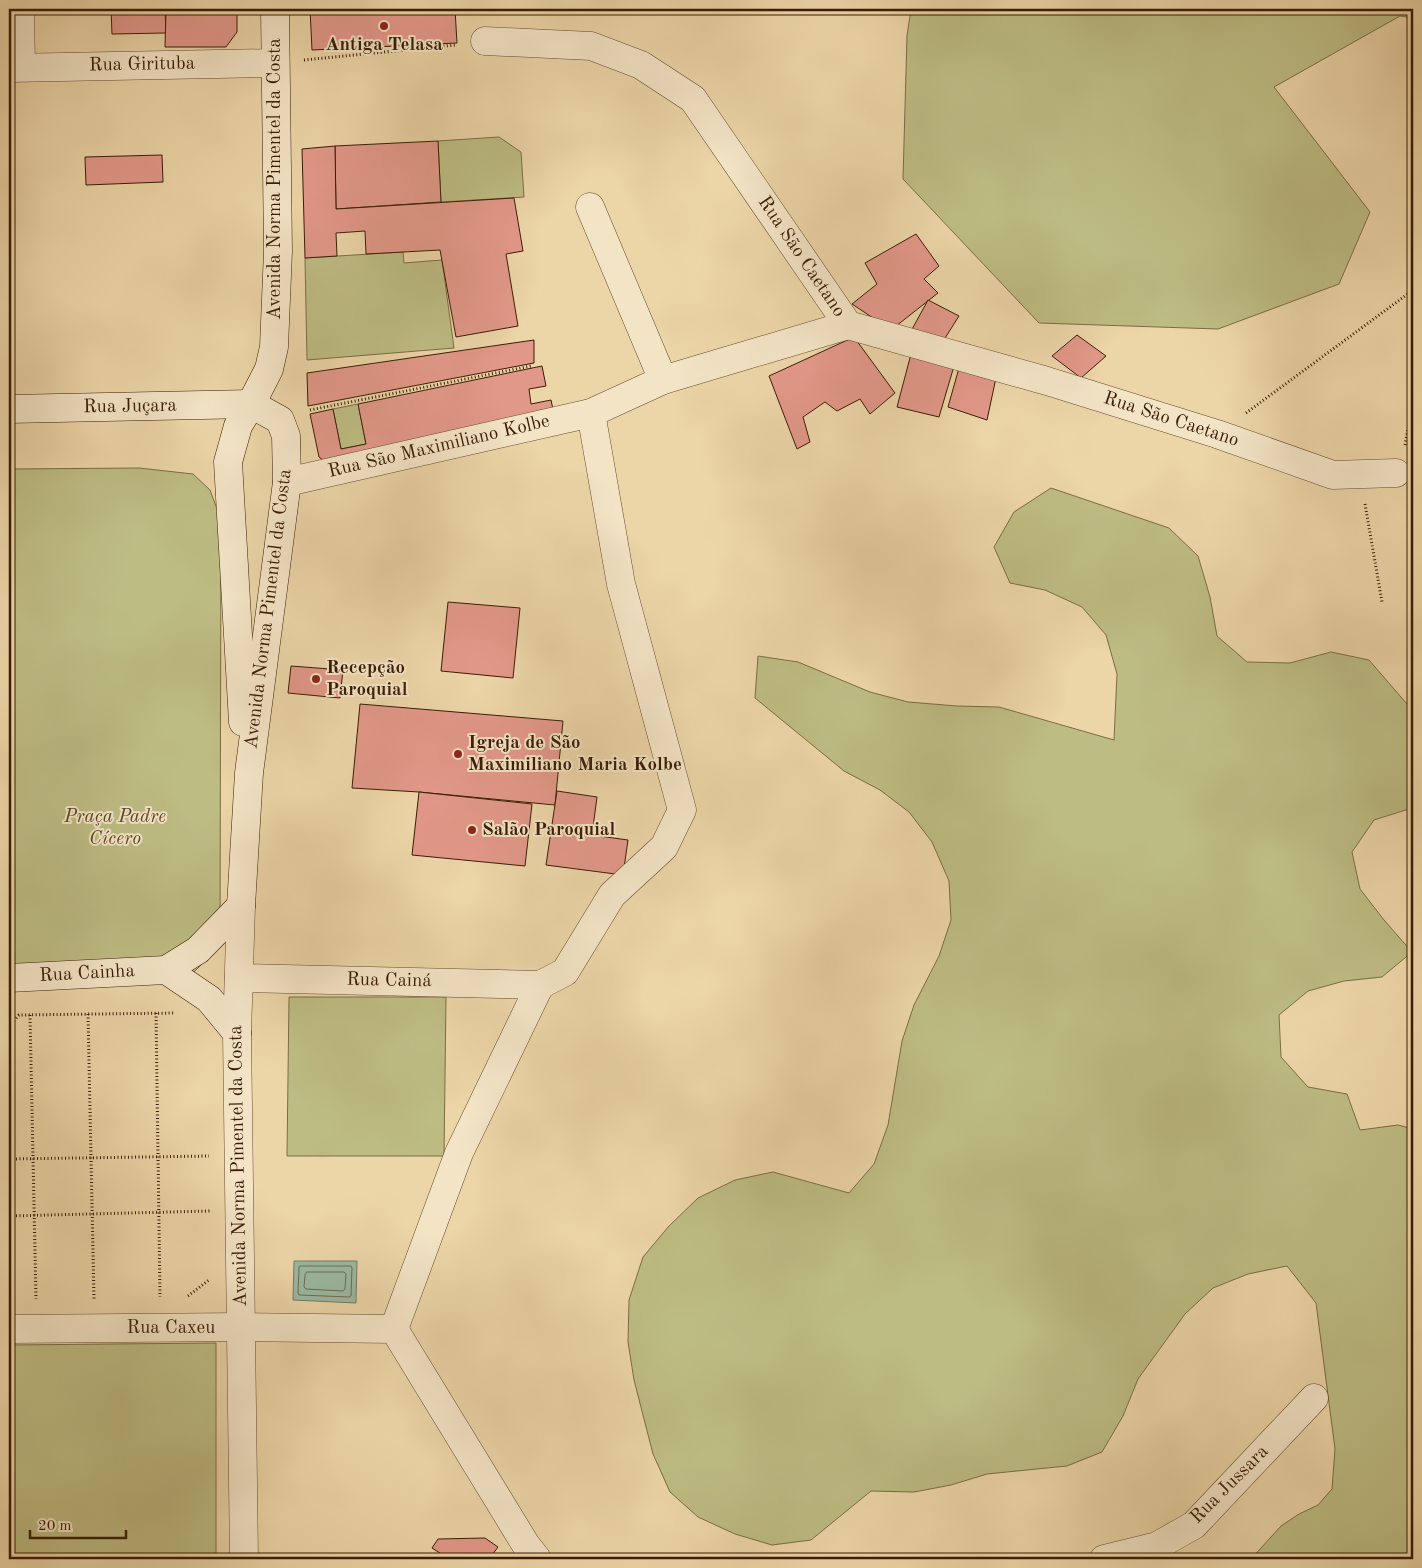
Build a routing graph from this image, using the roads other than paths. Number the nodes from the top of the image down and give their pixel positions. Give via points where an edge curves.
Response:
1 (20, 9) edge
2 (275, 9) edge
3 (485, 41) road end
4 (275, 63) junction
5 (15, 68) edge
6 (590, 207) dead end
7 (848, 325) junction
8 (663, 380) junction
9 (251, 404) junction
10 (9, 409) edge
11 (591, 413) junction
12 (1396, 473) dead end
13 (287, 482) junction
14 (249, 773) junction
15 (240, 906) junction
16 (166, 970) junction
17 (9, 978) edge
18 (239, 978) junction
19 (540, 985) junction
20 (237, 1033) junction
21 (241, 1328) junction
22 (9, 1329) edge
23 (394, 1329) junction
24 (1314, 1398) dead end
25 (244, 1559) edge
26 (537, 1559) edge
27 (1104, 1559) edge

1 - 5 street
2 - 4 street, Avenida Norma Pimentel da Costa
3 - 7 street, Rua São Caetano via 591,46 641,65 693,99
4 - 5 street, Rua Girituba
4 - 9 street, Avenida Norma Pimentel da Costa via 278,251 274,347 269,368
6 - 8 street
7 - 8 street, Rua São Maximiliano Kolbe
7 - 12 street, Rua São Caetano via 1047,381 1217,434 1333,475
8 - 11 street, Rua São Maximiliano Kolbe
9 - 10 street, Rua Juçara
9 - 13 street, Avenida Norma Pimentel da Costa via 280,420 286,436
9 - 14 street, Avenida Norma Pimentel da Costa via 238,426 228,462
11 - 13 street, Rua São Maximiliano Kolbe
11 - 19 street via 621,584 682,810 664,847 612,895 565,972
13 - 14 street, Avenida Norma Pimentel da Costa
14 - 15 street, Avenida Norma Pimentel da Costa
15 - 16 street, Rua Cainha via 198,950
15 - 18 street, Avenida Norma Pimentel da Costa
16 - 17 street, Rua Cainha
16 - 20 street via 208,999
18 - 19 street, Rua Cainá
18 - 20 street, Avenida Norma Pimentel da Costa
19 - 23 street via 459,1153
20 - 21 street, Avenida Norma Pimentel da Costa
21 - 22 street, Rua Caxeu
21 - 23 street, Rua Caxeu
21 - 25 street, Avenida Norma Pimentel da Costa
23 - 26 street
24 - 27 street, Rua Jussara via 1194,1525 1156,1546

